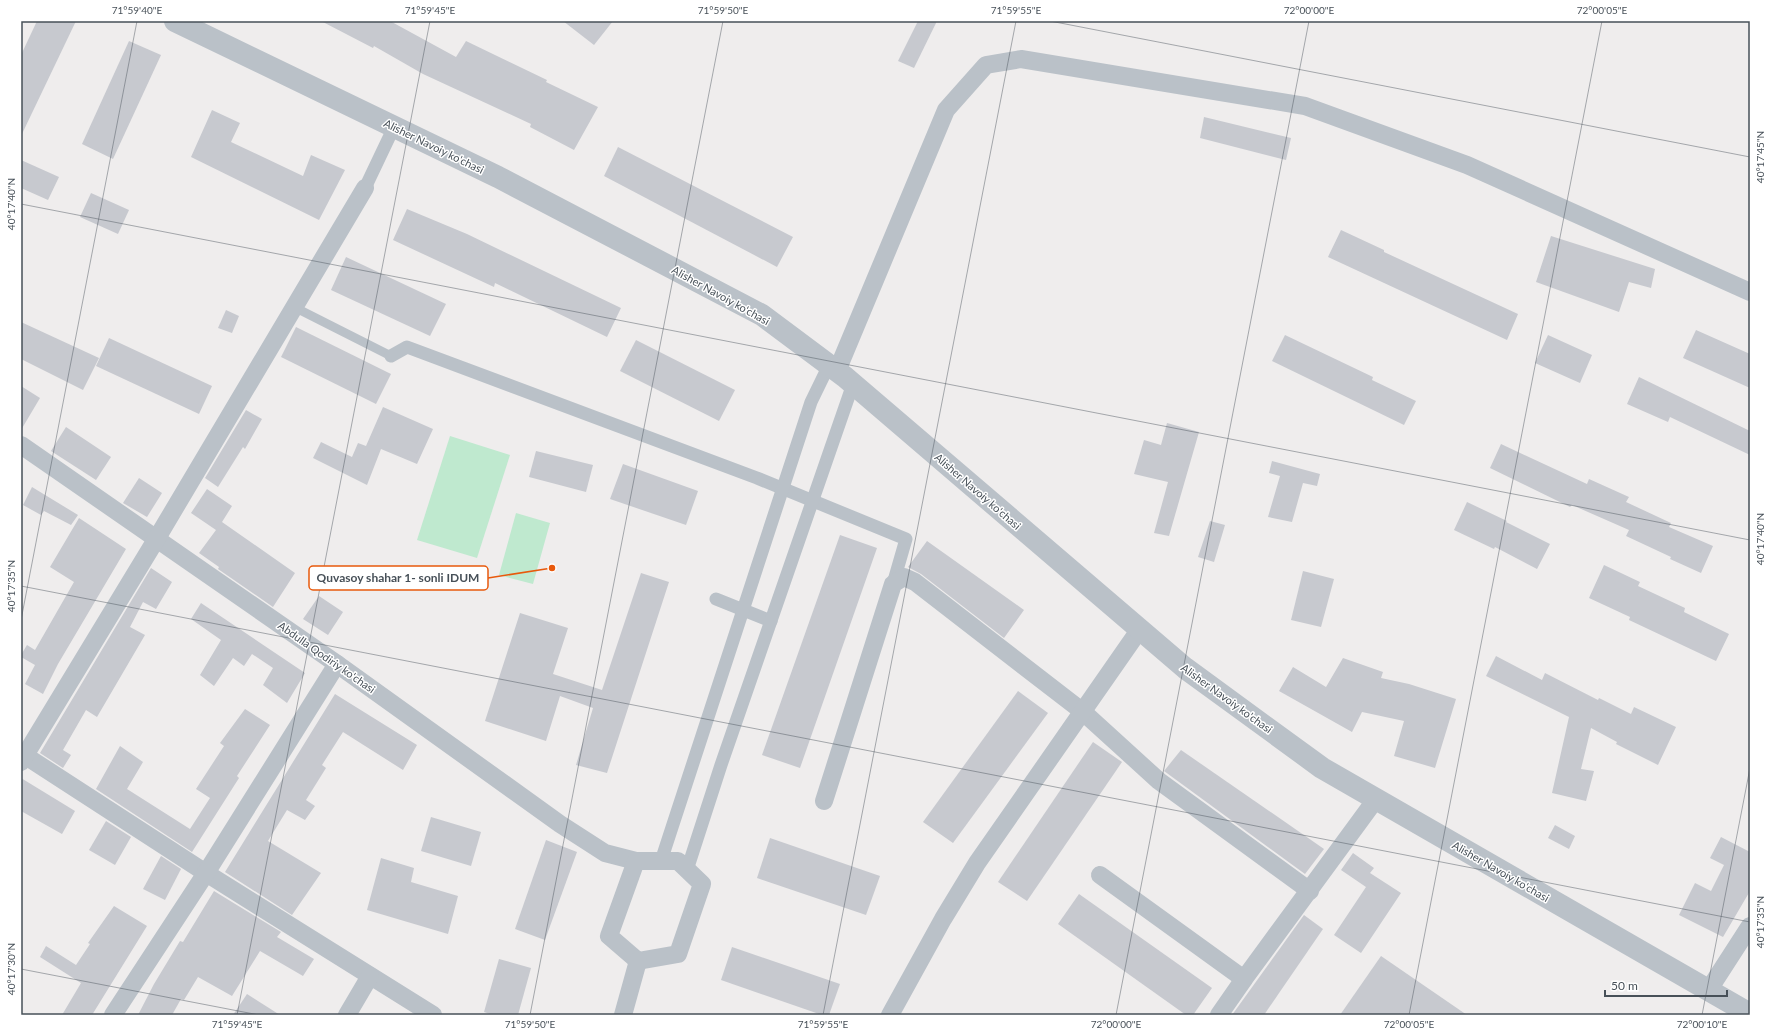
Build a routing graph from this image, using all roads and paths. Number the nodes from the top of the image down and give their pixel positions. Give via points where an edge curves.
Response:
1 (175, 21) edge
2 (394, 127) junction
3 (365, 188) joint
4 (1750, 292) edge
5 (294, 307) junction
6 (391, 356) joint
7 (840, 373) junction
8 (21, 445) edge
9 (783, 488) junction
10 (812, 502) junction
11 (157, 538) junction
12 (893, 584) junction
13 (716, 599) dead end
14 (743, 610) junction
15 (770, 621) junction
16 (1140, 629) junction
17 (337, 664) junction
18 (1082, 711) junction
19 (22, 757) edge
20 (1376, 799) junction
21 (824, 801) dead end
22 (636, 861) junction
23 (661, 861) junction
24 (687, 870) junction
25 (206, 873) junction
26 (1100, 875) dead end
27 (1310, 890) junction
28 (1750, 926) edge
29 (638, 961) junction
30 (370, 976) junction
31 (1244, 979) junction
32 (1708, 991) junction
33 (1750, 1014) edge
34 (113, 1015) edge
35 (347, 1015) edge
36 (433, 1015) edge
37 (623, 1015) edge
38 (890, 1015) edge
39 (1220, 1015) edge

1 - 2 street, Alisher Navoiy ko'chasi
2 - 3 street
2 - 7 street, Alisher Navoiy ko'chasi via 498,177 762,315
3 - 5 street
4 - 7 street via 1467,165 1305,106 1021,59 986,65 946,110
5 - 6 lane
5 - 11 street
6 - 9 street via 407,347
7 - 9 street via 811,402
7 - 10 street
7 - 16 street, Alisher Navoiy ko'chasi
8 - 11 street, Abdulla Qodiriy ko'chasi
9 - 10 street
9 - 14 street
10 - 12 street via 906,539
10 - 15 street
11 - 17 street, Abdulla Qodiriy ko'chasi
11 - 19 street
12 - 18 street via 904,577 915,582
12 - 21 street
13 - 14 street
14 - 15 street
14 - 23 street
15 - 24 street
16 - 18 street
16 - 20 street, Alisher Navoiy ko'chasi via 1185,668 1322,768
17 - 22 street, Abdulla Qodiriy ko'chasi via 560,824 605,853
17 - 25 street
18 - 27 street via 1159,781
18 - 38 street via 977,862
19 - 25 street
20 - 27 street
20 - 32 street, Alisher Navoiy ko'chasi
22 - 23 street
22 - 29 street via 609,936
23 - 24 street via 678,861
24 - 29 street via 702,884 678,954
25 - 30 street
25 - 34 street
26 - 31 street
27 - 31 street
28 - 32 street
29 - 37 street
30 - 35 street
30 - 36 street
31 - 39 street
32 - 33 street, Alisher Navoiy ko'chasi

